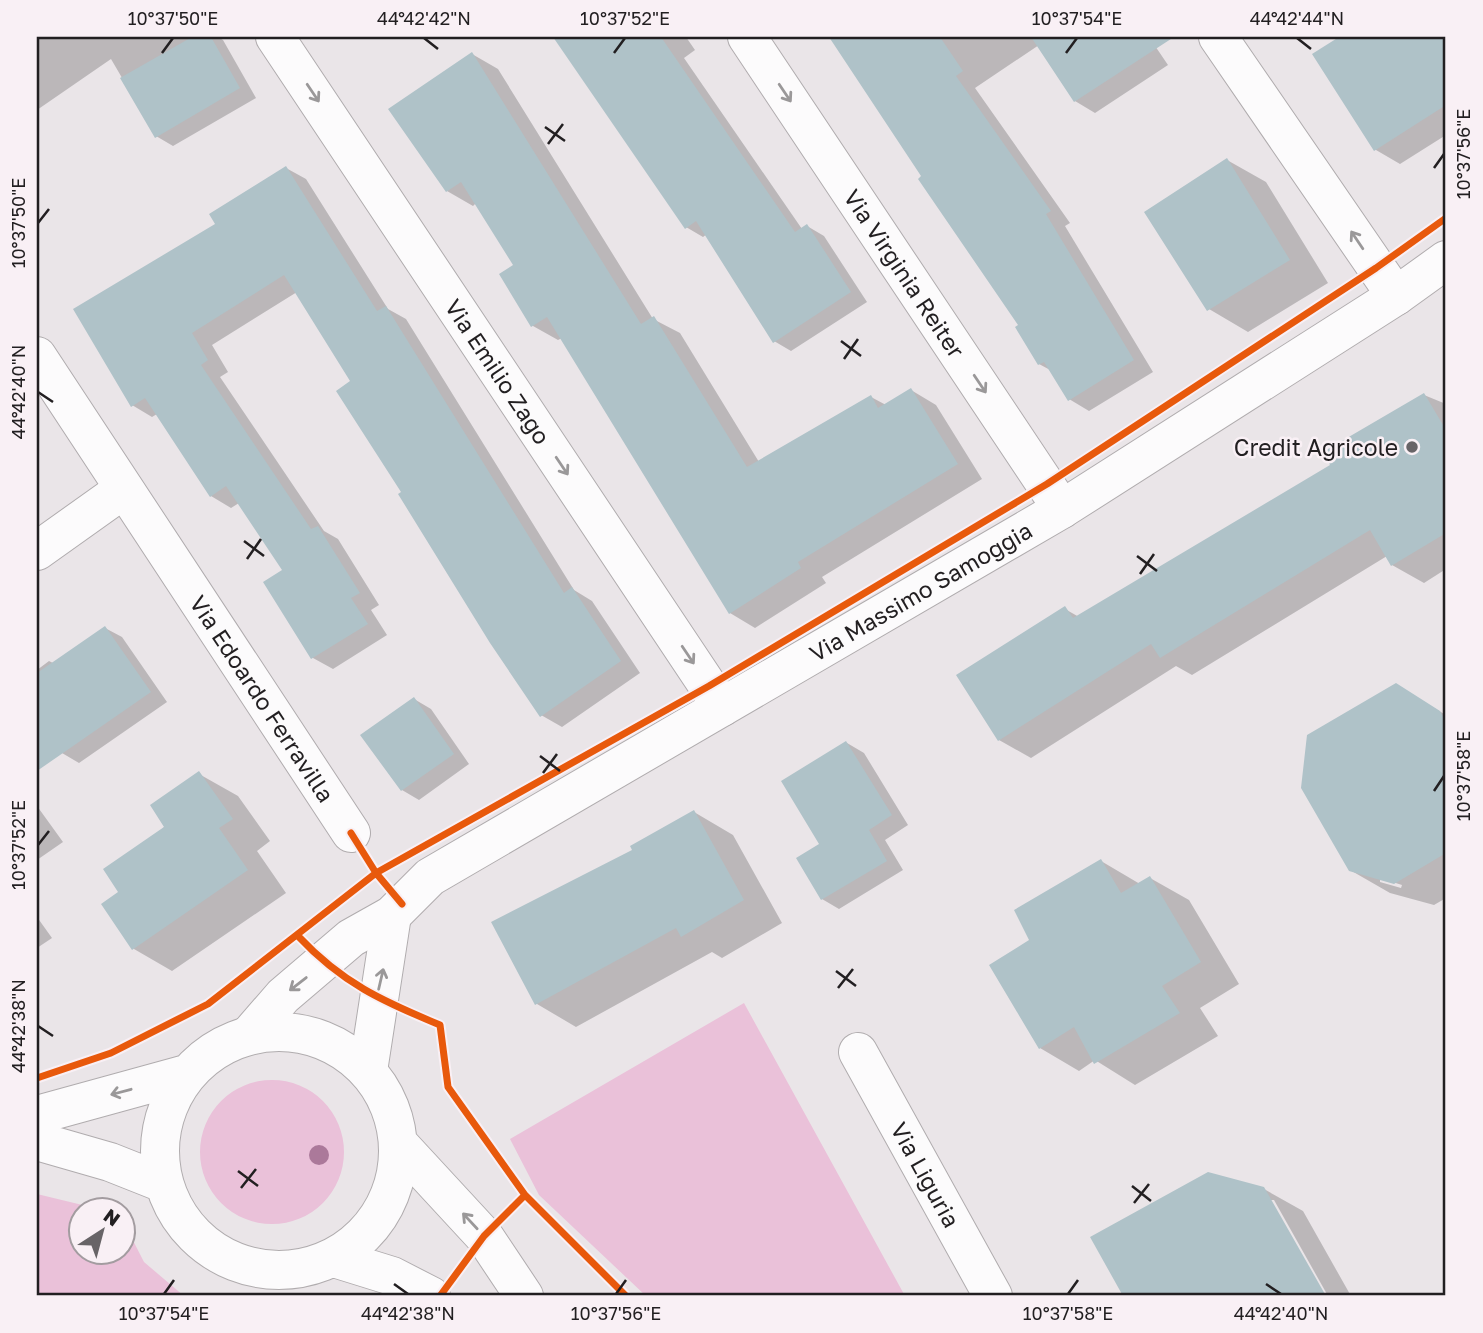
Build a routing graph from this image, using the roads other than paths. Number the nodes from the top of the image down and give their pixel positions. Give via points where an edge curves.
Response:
1 (275, 37) edge
2 (747, 37) edge
3 (1218, 37) edge
4 (1446, 260) edge
5 (1396, 296) junction
6 (37, 356) edge
7 (124, 489) junction
8 (1062, 509) junction
9 (37, 551) edge
10 (722, 707) junction
11 (351, 833) dead end
12 (391, 915) junction
13 (250, 1034) junction
14 (858, 1052) dead end
15 (368, 1071) junction
16 (186, 1074) junction
17 (37, 1115) edge
18 (37, 1141) edge
19 (399, 1144) junction
20 (163, 1183) junction
21 (334, 1258) junction
22 (431, 1296) edge
23 (524, 1296) edge
24 (993, 1296) edge

1 -> 10 street, Via Emilio Zago
2 -> 8 street, Via Virginia Reiter
5 -> 3 street
4 - 5 street, Via Massimo Samoggia
5 - 8 street, Via Massimo Samoggia
6 - 7 street, Via Edoardo Ferravilla
7 - 9 street
7 - 11 street, Via Edoardo Ferravilla
8 - 10 street, Via Massimo Samoggia
10 - 12 street, Via Massimo Samoggia via 430,877
12 -> 13 street, Via Massimo Samoggia via 351,939 283,996
15 -> 12 street
13 - 15 street via 282,1031 314,1036 343,1050
13 - 16 street via 215,1049
14 - 24 street, Via Liguria
15 - 19 street via 389,1105
16 -> 17 street
16 - 20 street via 166,1107 159,1145
18 - 20 street
19 - 21 street via 396,1179 383,1211 362,1238
23 -> 19 street via 484,1236
20 - 21 street via 178,1216 201,1242 231,1261 266,1270 301,1269
21 - 22 street via 391,1276

